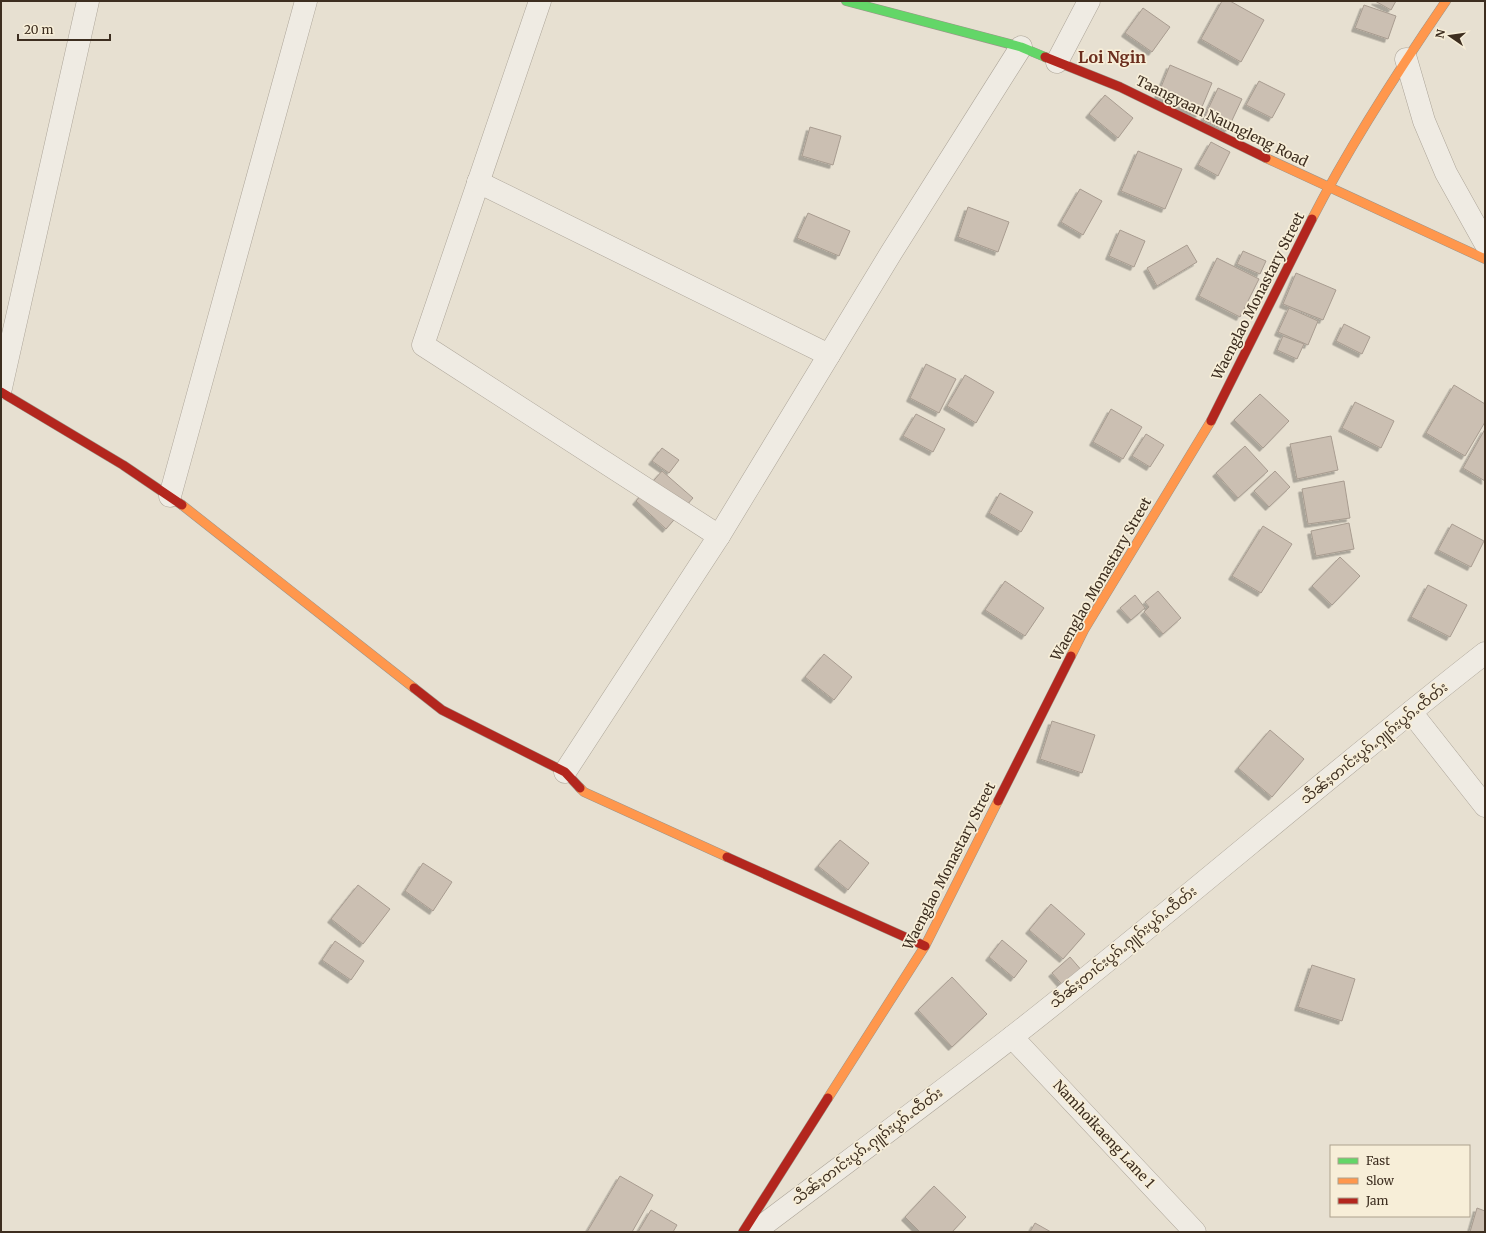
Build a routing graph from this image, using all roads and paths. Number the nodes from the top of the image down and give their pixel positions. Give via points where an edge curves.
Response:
1 (88, 1) edge
2 (306, 1) edge
3 (540, 1) edge
4 (846, 1) edge
5 (1089, 1) edge
6 (1446, 1) edge
7 (1021, 47) junction
8 (1406, 59) junction
9 (1057, 62) junction
10 (478, 182) junction
11 (1328, 188) junction
12 (1485, 243) edge
13 (1485, 259) edge
14 (829, 355) junction
15 (1, 388) edge
16 (1, 392) edge
17 (170, 496) junction
18 (719, 536) junction
19 (1485, 654) edge
20 (1410, 712) junction
21 (565, 772) junction
22 (1485, 806) edge
23 (925, 946) junction
24 (1012, 1037) junction
25 (743, 1232) edge
26 (754, 1232) edge
27 (1195, 1232) edge

1 - 15 street
2 - 17 street
3 - 10 street
4 - 7 street, Taangyaan Naungleng Road
5 - 9 street
6 - 8 street, Waenglao Monastary Street
7 - 9 street, Taangyaan Naungleng Road
7 - 14 street
8 - 11 street, Waenglao Monastary Street
8 - 12 street via 1424,121 1446,173
9 - 11 street, Taangyaan Naungleng Road via 1120,87
10 - 14 street
10 - 18 street via 423,345
11 - 13 street, Taangyaan Naungleng Road
11 - 23 street, Waenglao Monastary Street via 1211,420 1084,630
14 - 18 street
16 - 17 street
17 - 21 street via 442,710
18 - 21 street
19 - 20 street, သဵၼ်ႈတၢင်းပွၵ်ႉႁူၵ်းပွၵ်ႉၸဵတ်း
20 - 22 street
20 - 24 street, သဵၼ်ႈတၢင်းပွၵ်ႉႁူၵ်းပွၵ်ႉၸဵတ်း
21 - 23 street via 584,792
23 - 25 street, Waenglao Monastary Street
24 - 26 street, သဵၼ်ႈတၢင်းပွၵ်ႉႁူၵ်းပွၵ်ႉၸဵတ်း
24 - 27 street, Namhoikaeng Lane 1

